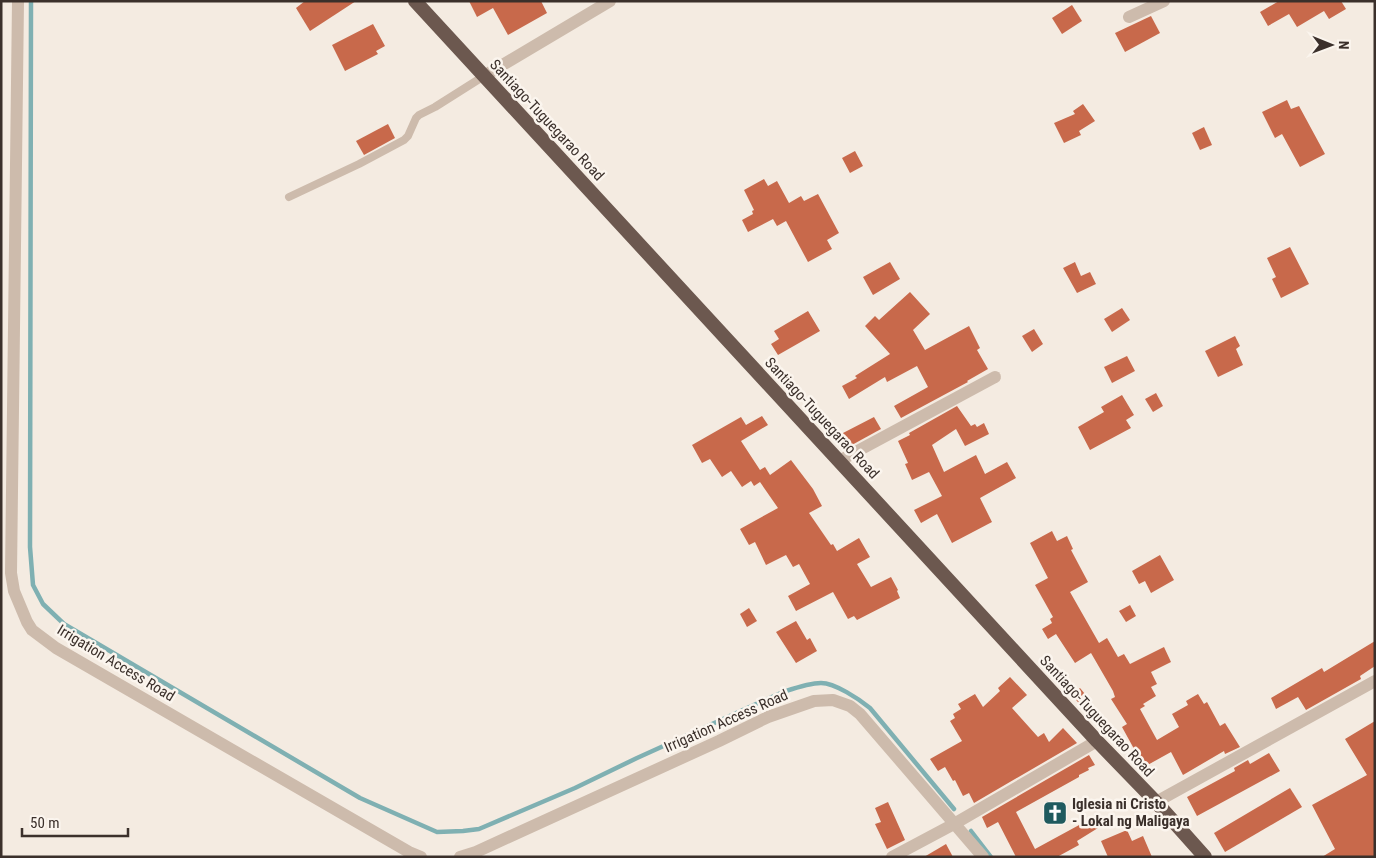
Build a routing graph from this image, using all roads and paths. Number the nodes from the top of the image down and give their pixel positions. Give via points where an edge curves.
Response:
1 (18, 1) edge
2 (415, 1) edge
3 (610, 1) edge
4 (1164, 1) edge
5 (1129, 17) dead end
6 (484, 76) junction
7 (288, 197) dead end
8 (995, 377) dead end
9 (839, 461) junction
10 (1375, 681) edge
11 (1096, 740) junction
12 (1156, 802) junction
13 (954, 824) junction
14 (421, 857) edge
15 (460, 857) edge
16 (892, 857) edge
17 (983, 857) edge
18 (1205, 857) edge

1 - 14 street, Irrigation Access Road via 11,573 14,591 27,622 32,630 56,648
2 - 6 highway, Santiago-Tuguegarao Road
3 - 6 street
4 - 5 street
6 - 7 lane via 419,115 404,140
6 - 9 highway, Santiago-Tuguegarao Road
8 - 9 street
9 - 11 highway, Santiago-Tuguegarao Road
10 - 12 street
11 - 12 highway, Santiago-Tuguegarao Road
11 - 13 street
12 - 18 highway, Santiago-Tuguegarao Road
13 - 15 street, Irrigation Access Road via 860,714 833,700 814,701 768,717
13 - 16 street
13 - 17 street, Irrigation Access Road

